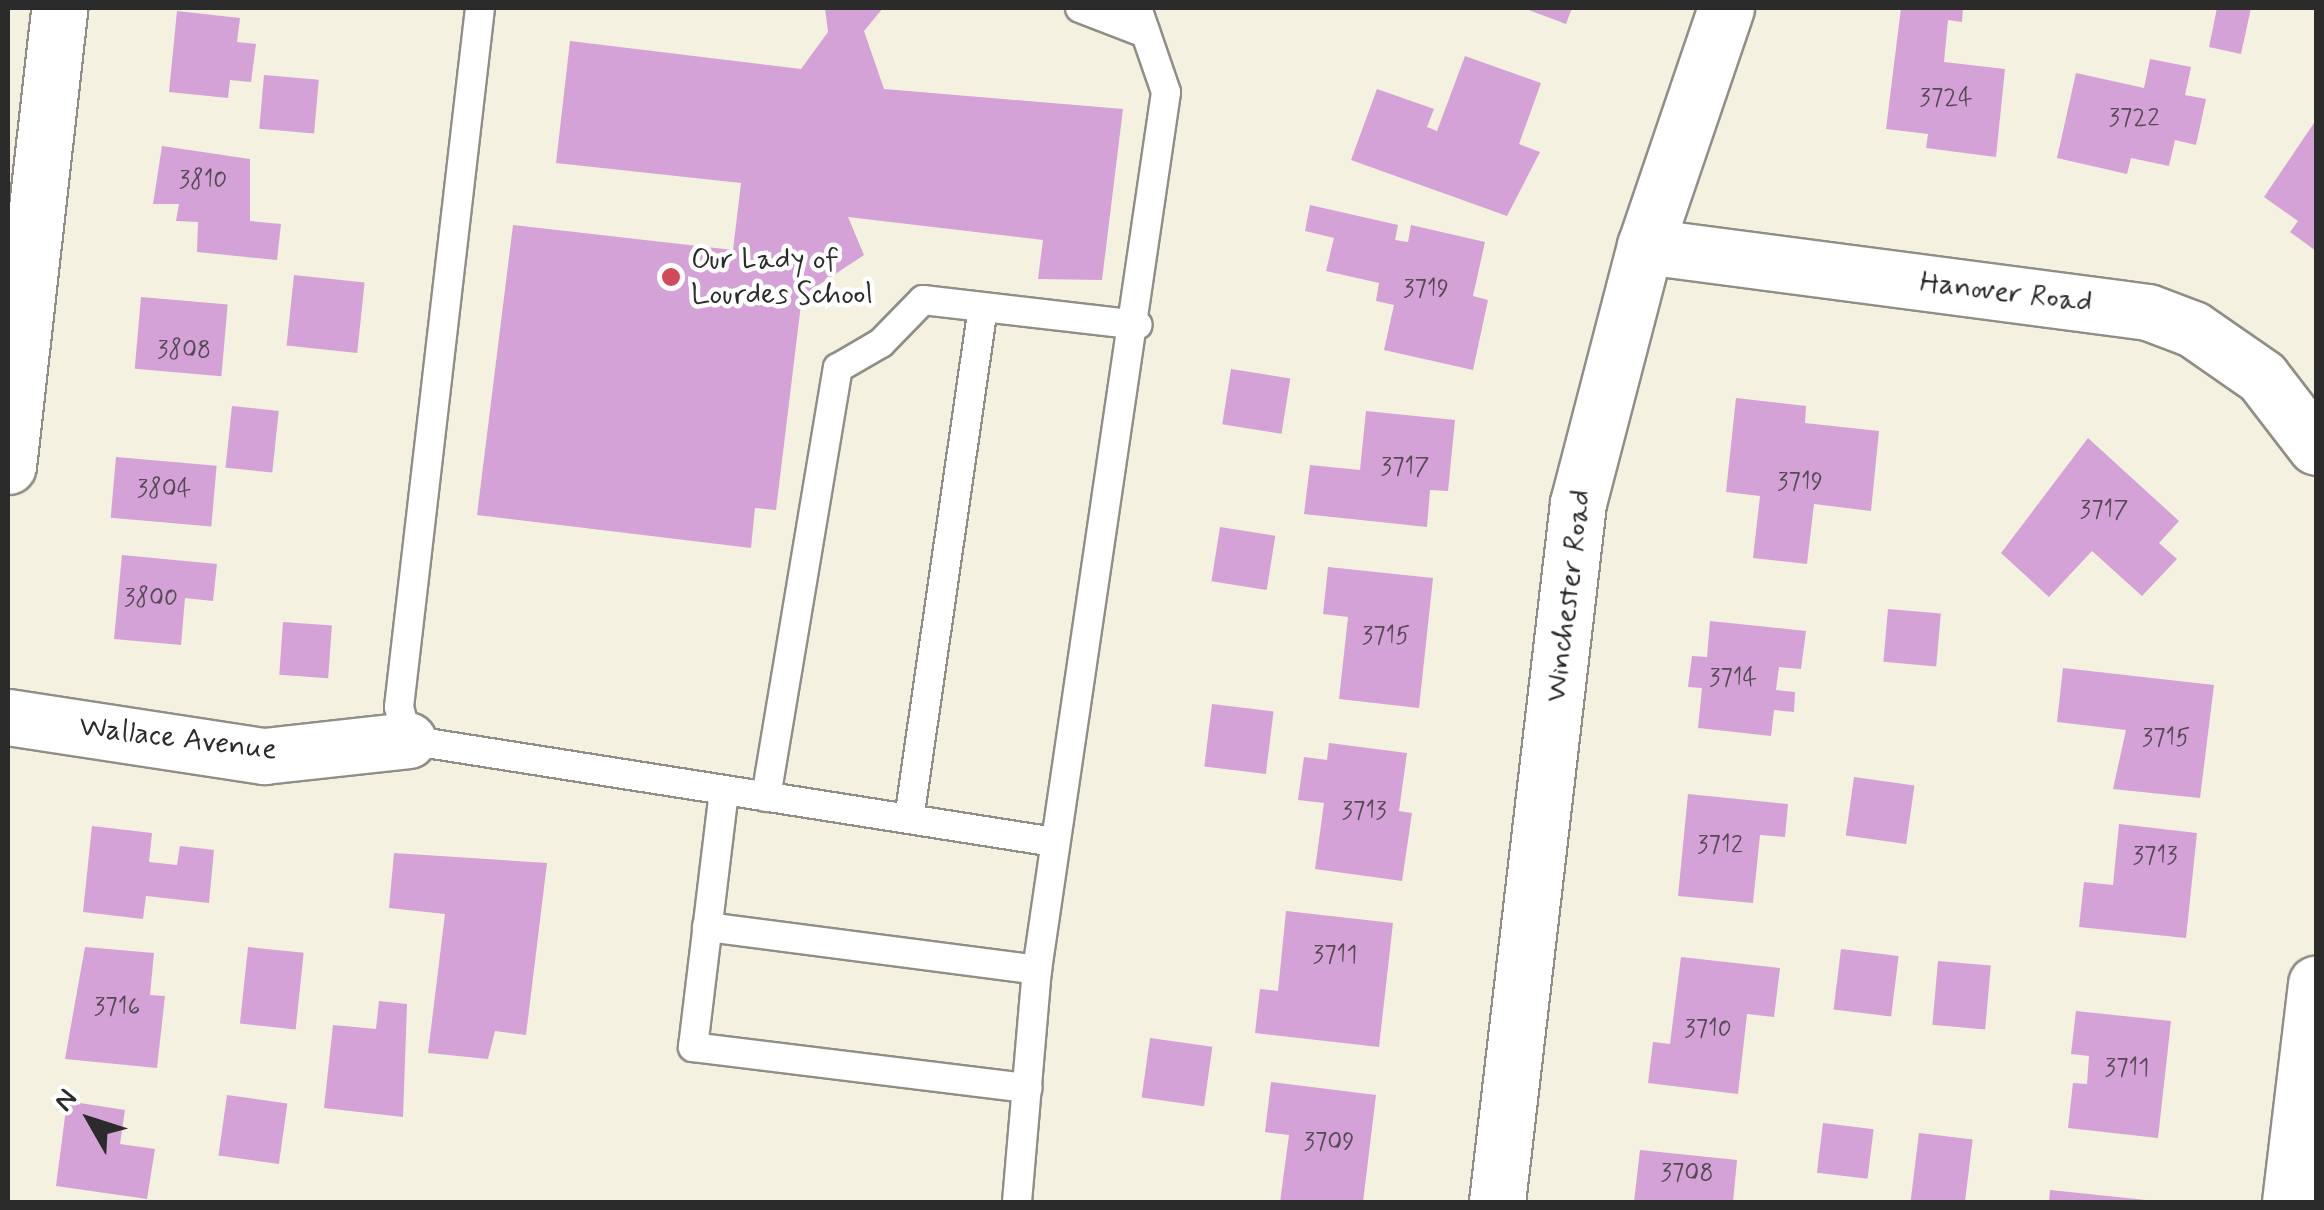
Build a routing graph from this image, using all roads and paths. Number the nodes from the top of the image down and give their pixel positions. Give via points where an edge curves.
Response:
1 (59, 8) edge
2 (480, 8) edge
3 (1080, 8) edge
4 (1726, 8) edge
5 (1141, 20) edge
6 (1644, 246) junction
7 (984, 306) junction
8 (1138, 325) junction
9 (2316, 446) edge
10 (8, 466) edge
11 (8, 717) edge
12 (408, 740) junction
13 (724, 791) junction
14 (766, 798) junction
15 (908, 819) junction
16 (1054, 842) junction
17 (707, 926) junction
18 (1037, 970) junction
19 (2316, 984) edge
20 (1028, 1088) junction
21 (1016, 1202) edge
22 (1497, 1202) edge
23 (2290, 1202) edge

1 - 10 street
2 - 12 lane via 398,708
3 - 5 lane
4 - 6 street, Winchester Road
5 - 8 lane via 1166,92
6 - 9 street, Hanover Road via 2148,312 2249,367
6 - 22 street, Winchester Road via 1578,504
7 - 8 lane
7 - 14 lane via 923,300 881,343 838,368
7 - 15 lane
8 - 16 lane
11 - 12 street, Wallace Avenue via 264,756
12 - 13 lane
13 - 14 lane
13 - 17 lane
14 - 15 lane
15 - 16 lane
16 - 18 lane
17 - 18 lane
17 - 20 lane via 693,1047
18 - 20 lane
19 - 23 street
20 - 21 lane

